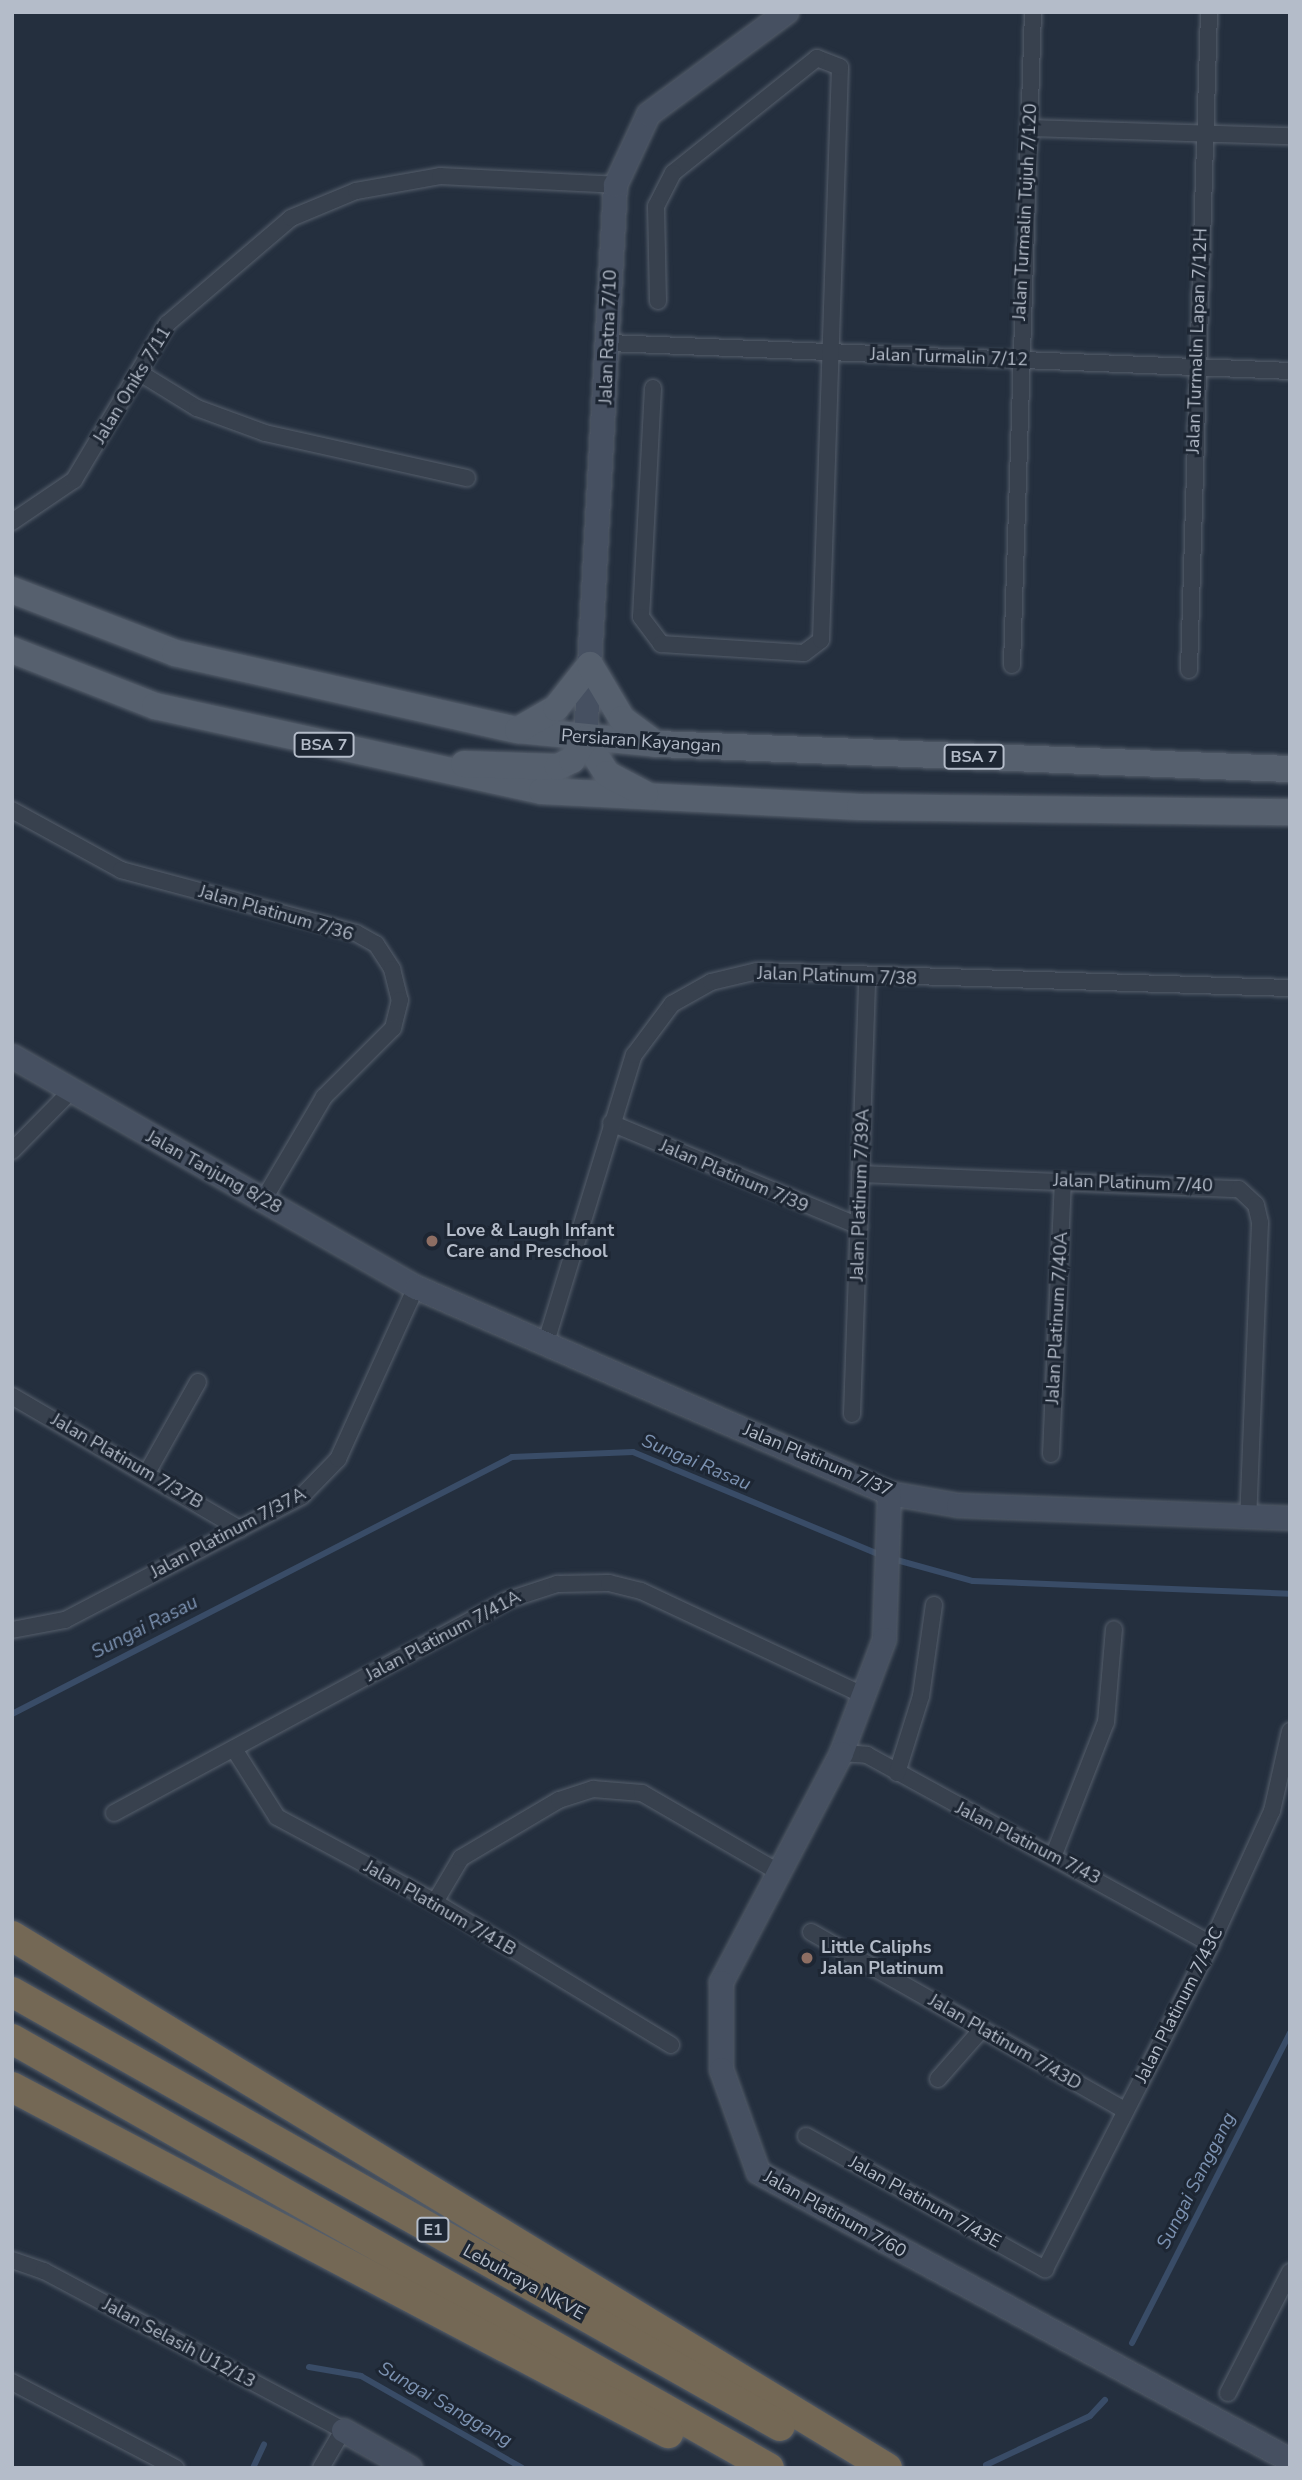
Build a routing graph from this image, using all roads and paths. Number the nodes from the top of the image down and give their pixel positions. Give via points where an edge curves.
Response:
1 (786, 12) edge
2 (1032, 12) edge
3 (1209, 12) edge
4 (1029, 128) junction
5 (1205, 133) junction
6 (1290, 136) edge
7 (615, 185) junction
8 (658, 301) dead end
9 (609, 343) junction
10 (830, 352) junction
11 (1018, 360) junction
12 (1195, 367) junction
13 (1290, 371) edge
14 (139, 373) junction
15 (653, 388) dead end
16 (467, 478) dead end
17 (12, 522) edge
18 (12, 590) edge
19 (12, 650) edge
20 (590, 665) junction
21 (1012, 665) dead end
22 (1189, 670) dead end
23 (518, 730) junction
24 (585, 739) junction
25 (658, 744) junction
26 (406, 764) junction
27 (1290, 769) edge
28 (645, 794) junction
29 (12, 810) edge
30 (1290, 812) edge
31 (867, 977) junction
32 (1290, 988) edge
33 (12, 1056) edge
34 (70, 1092) junction
35 (611, 1123) junction
36 (12, 1151) edge
37 (860, 1174) junction
38 (1063, 1181) junction
39 (264, 1199) junction
40 (859, 1226) junction
41 (416, 1287) junction
42 (546, 1342) junction
43 (198, 1382) dead end
44 (12, 1396) edge
45 (852, 1413) dead end
46 (1051, 1454) dead end
47 (148, 1471) junction
48 (889, 1493) junction
49 (1248, 1517) junction
50 (1290, 1518) edge
51 (240, 1529) junction
52 (934, 1605) dead end
53 (1114, 1629) dead end
54 (12, 1630) edge
55 (865, 1696) junction
56 (1290, 1731) edge
57 (233, 1749) junction
58 (841, 1753) junction
59 (897, 1773) junction
60 (114, 1813) dead end
61 (1053, 1857) junction
62 (775, 1870) junction
63 (435, 1902) junction
64 (811, 1932) dead end
65 (12, 1936) edge
66 (1211, 1944) junction
67 (12, 1992) edge
68 (982, 2029) junction
69 (12, 2039) edge
70 (671, 2045) dead end
71 (938, 2078) dead end
72 (12, 2087) edge
73 (1126, 2111) junction
74 (806, 2136) dead end
75 (12, 2260) edge
76 (1045, 2269) joint
77 (1290, 2272) edge
78 (12, 2382) edge
79 (1228, 2393) dead end
80 (343, 2430) junction
81 (1290, 2460) edge
82 (176, 2468) edge
83 (321, 2468) edge
84 (410, 2468) edge
85 (733, 2468) edge
86 (769, 2468) edge
87 (854, 2468) edge
88 (887, 2468) edge

1 - 7 street, Jalan Ratna 7/10 via 648,114
2 - 4 street, Jalan Turmalin Tujuh 7/120
3 - 5 street, Jalan Turmalin Lapan 7/12H
4 - 5 street
4 - 11 street, Jalan Turmalin Tujuh 7/120
5 - 6 street
5 - 12 street, Jalan Turmalin Lapan 7/12H
7 - 9 street, Jalan Ratna 7/10
7 - 14 street, Jalan Oniks 7/11 via 440,176 356,191 291,218 217,276 167,324
8 - 10 street via 656,206 673,173 817,58 840,67
9 - 10 street, Jalan Turmalin 7/12
9 - 20 street, Jalan Ratna 7/10
10 - 11 street, Jalan Turmalin 7/12
10 - 15 street via 821,640 804,653 661,644 641,617
11 - 12 street, Jalan Turmalin 7/12
11 - 21 street, Jalan Turmalin Tujuh 7/120
12 - 13 street, Jalan Turmalin 7/12
12 - 22 street, Jalan Turmalin Lapan 7/12H
14 - 16 street via 197,408 265,433
14 - 17 street, Jalan Oniks 7/11 via 74,480
18 - 23 main road, Persiaran Kayangan / BSA 7 via 175,653
19 - 26 main road, BSA 7 via 155,705
20 - 23 main road via 556,708
20 - 24 street, Jalan Ratna 7/10
20 - 25 main road via 622,719
23 - 24 main road, Persiaran Kayangan / BSA 7
24 - 25 main road, Persiaran Kayangan / BSA 7
24 - 26 main road via 572,761 558,767
24 - 28 main road via 607,774
25 - 27 main road, Persiaran Kayangan / BSA 7
26 - 28 main road, BSA 7 via 542,791 614,799
28 - 30 main road, BSA 7 via 860,807
29 - 39 street, Jalan Platinum 7/36 via 121,870 356,933 376,944 400,1000 393,1028 324,1097
31 - 32 street, Jalan Platinum 7/38
31 - 35 street, Jalan Platinum 7/38 via 757,971 711,982 672,1004 634,1055
31 - 37 street, Jalan Platinum 7/39A
33 - 34 street, Jalan Tanjung 8/28
34 - 36 street
34 - 39 street, Jalan Tanjung 8/28
35 - 40 street, Jalan Platinum 7/39
35 - 42 street, Jalan Platinum 7/38
37 - 38 street, Jalan Platinum 7/40
37 - 40 street, Jalan Platinum 7/39A
38 - 46 street, Jalan Platinum 7/40A
38 - 49 street, Jalan Platinum 7/40 via 1219,1186 1239,1189 1256,1205
39 - 41 street, Jalan Tanjung 8/28
40 - 45 street, Jalan Platinum 7/39A
41 - 42 street, Jalan Platinum 7/37
41 - 51 street, Jalan Platinum 7/37A via 338,1459 303,1496
42 - 48 street, Jalan Platinum 7/37
43 - 47 street
44 - 47 street, Jalan Platinum 7/37B
47 - 51 street, Jalan Platinum 7/37B
48 - 49 street, Jalan Platinum 7/37 via 958,1505
48 - 55 street, Jalan Platinum 7/60 via 884,1639
49 - 50 street, Jalan Platinum 7/37
51 - 54 street, Jalan Platinum 7/37A via 65,1620
52 - 59 street via 921,1696
53 - 61 street via 1106,1722
55 - 57 street, Jalan Platinum 7/41A via 641,1591 609,1583 556,1584 508,1600
55 - 58 street, Jalan Platinum 7/60
56 - 66 street, Jalan Platinum 7/43C via 1272,1811
57 - 60 street, Jalan Platinum 7/41A
57 - 63 street, Jalan Platinum 7/41B via 277,1817
58 - 59 street, Jalan Platinum 7/43 via 867,1755
58 - 62 street, Jalan Platinum 7/60
59 - 61 street, Jalan Platinum 7/43
61 - 66 street, Jalan Platinum 7/43
62 - 63 street via 642,1793 593,1789 559,1800 461,1858
62 - 81 street, Jalan Platinum 7/60 via 721,1982 721,2069 758,2172
63 - 70 street, Jalan Platinum 7/41B
64 - 68 street, Jalan Platinum 7/43D
65 - 88 highway
66 - 73 street, Jalan Platinum 7/43C
67 - 87 highway, Lebuhraya NKVE / E1
68 - 71 street
68 - 73 street, Jalan Platinum 7/43D
69 - 86 highway, E1
72 - 85 highway
73 - 76 street, Jalan Platinum 7/43C
74 - 76 street, Jalan Platinum 7/43E
75 - 80 street, Jalan Selasih U12/13 via 44,2271
77 - 79 street
78 - 82 street
80 - 83 street
80 - 84 street

